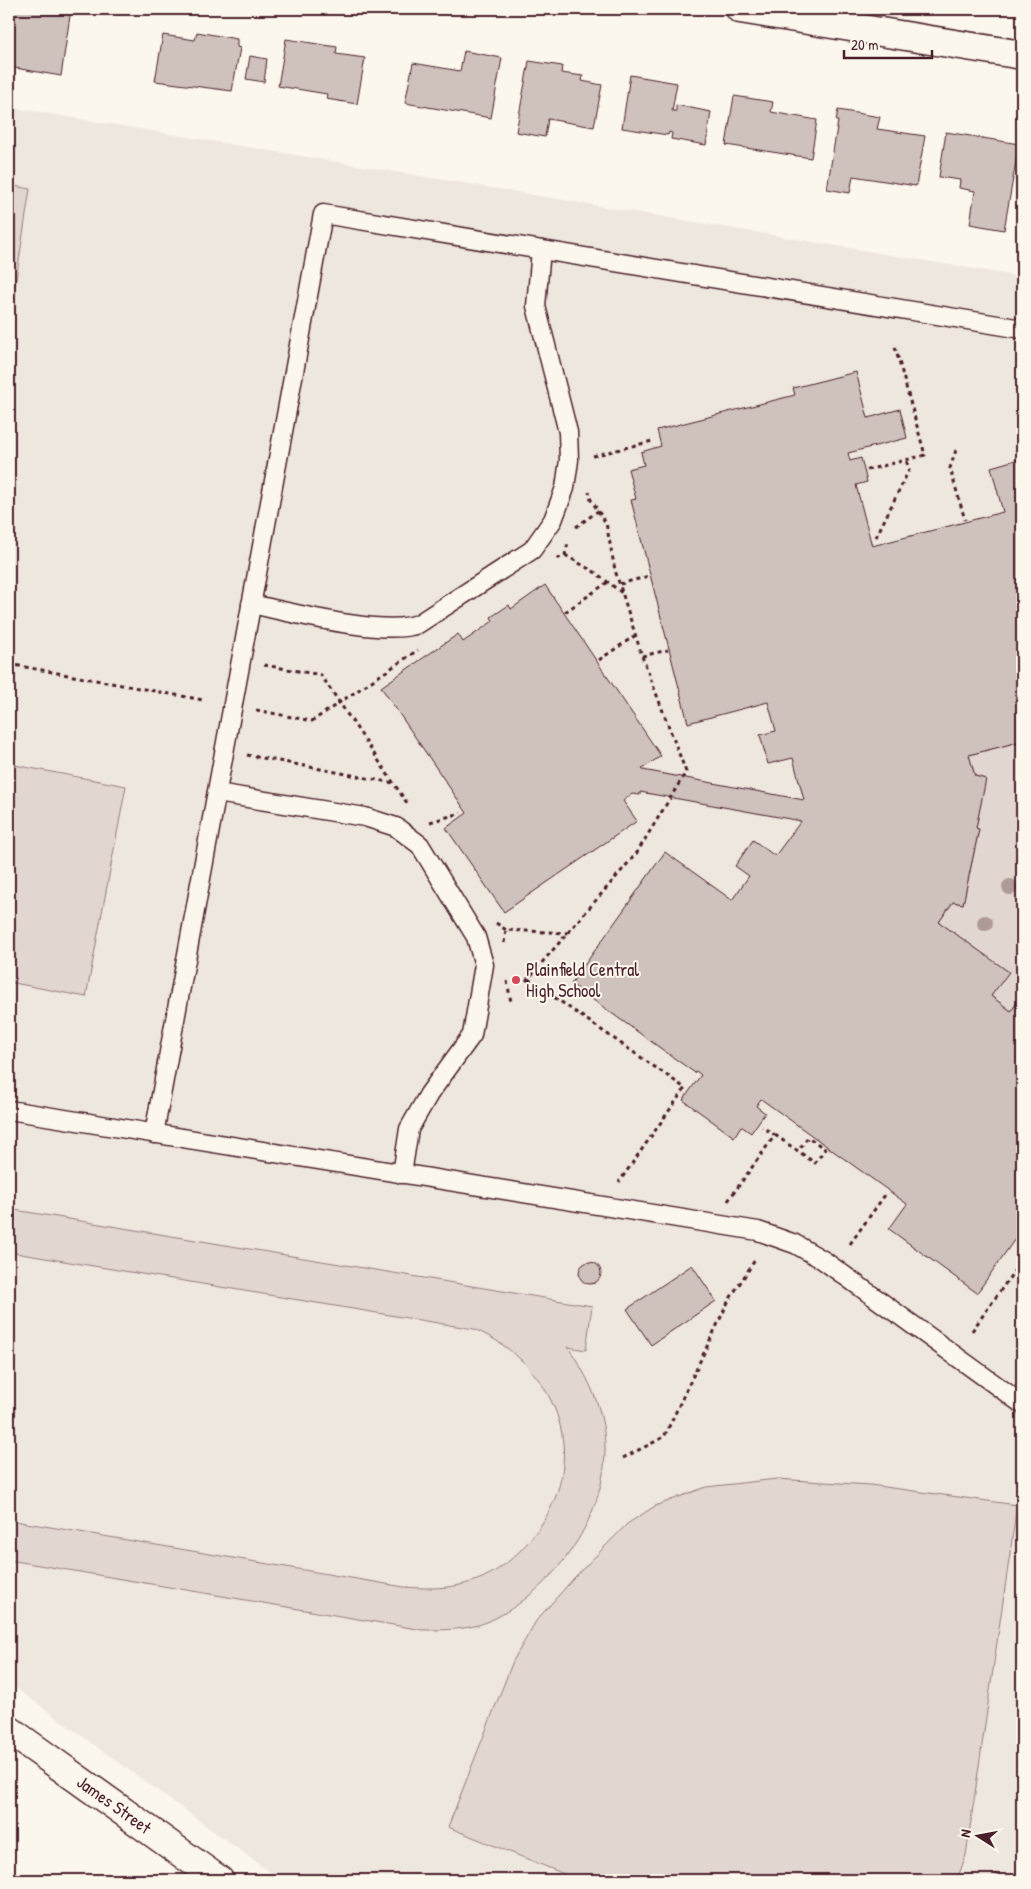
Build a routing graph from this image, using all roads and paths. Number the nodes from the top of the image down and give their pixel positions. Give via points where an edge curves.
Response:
1 (740, 9) edge
2 (825, 16) edge
3 (1022, 55) edge
4 (541, 250) junction
5 (1022, 329) edge
6 (895, 347) dead end
7 (652, 441) dead end
8 (956, 450) dead end
9 (591, 457) dead end
10 (906, 459) junction
11 (867, 470) dead end
12 (588, 484) dead end
13 (965, 520) dead end
14 (876, 537) dead end
15 (565, 554) dead end
16 (649, 576) dead end
17 (608, 582) junction
18 (620, 584) junction
19 (623, 594) junction
20 (251, 604) junction
21 (565, 612) dead end
22 (636, 635) junction
23 (668, 650) dead end
24 (642, 656) junction
25 (599, 660) dead end
26 (9, 664) edge
27 (260, 673) dead end
28 (203, 700) dead end
29 (255, 700) dead end
30 (252, 718) dead end
31 (247, 745) dead end
32 (394, 783) junction
33 (217, 793) junction
34 (412, 810) dead end
35 (461, 813) dead end
36 (422, 824) dead end
37 (493, 920) dead end
38 (506, 930) junction
39 (569, 933) junction
40 (504, 948) dead end
41 (506, 975) dead end
42 (511, 1002) dead end
43 (9, 1110) edge
44 (762, 1127) dead end
45 (154, 1134) junction
46 (775, 1136) junction
47 (798, 1151) junction
48 (402, 1174) junction
49 (619, 1182) dead end
50 (885, 1195) dead end
51 (728, 1201) dead end
52 (850, 1244) dead end
53 (756, 1260) dead end
54 (1022, 1260) edge
55 (972, 1331) dead end
56 (1022, 1404) edge
57 (623, 1458) dead end
58 (9, 1730) edge
59 (997, 1874) dead end
60 (219, 1880) edge
61 (990, 1880) edge

1 - 2 street
2 - 3 street
4 - 5 lane
4 - 20 lane via 323,214
4 - 20 lane via 536,306 568,432 569,460 565,488 554,520 532,550 418,624 406,628 383,629
6 - 10 path via 925,454
7 - 9 path
8 - 13 path via 950,468
10 - 11 path
10 - 14 path via 909,470
12 - 18 path via 591,500 606,523
15 - 17 path
16 - 18 path
17 - 19 path
17 - 21 path
18 - 19 path
19 - 22 path
20 - 33 lane
22 - 24 path
22 - 25 path
23 - 24 path
24 - 39 path via 686,772 636,854
26 - 28 path
27 - 32 path via 261,664 321,675
29 - 30 path
31 - 32 path via 245,754
32 - 34 path
33 - 45 lane
33 - 48 lane via 365,818 396,827 420,845 476,937 484,965 472,1034 429,1094 409,1129
35 - 36 path
37 - 38 path
38 - 39 path
38 - 40 path
39 - 49 path via 527,980 685,1088
41 - 42 path
43 - 45 lane
44 - 46 path
45 - 48 lane
46 - 47 path
46 - 51 path
47 - 47 path via 815,1163 825,1148 808,1137
48 - 56 lane via 758,1231 795,1244 823,1260
50 - 52 path
53 - 57 path via 729,1300 664,1437
54 - 55 path
58 - 60 street, James Street
59 - 61 path

